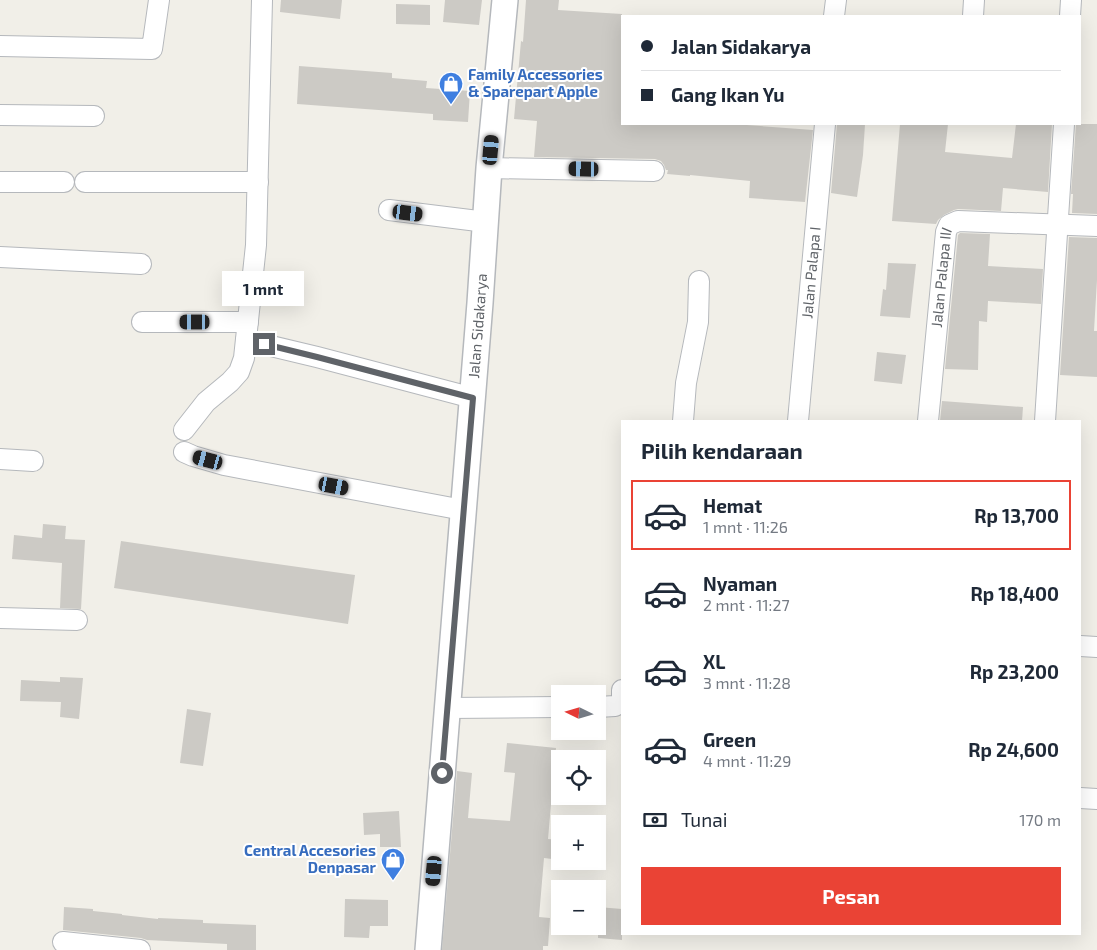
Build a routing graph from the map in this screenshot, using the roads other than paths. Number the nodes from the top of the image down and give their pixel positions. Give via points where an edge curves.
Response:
1 (159, 0) edge
2 (262, 0) edge
3 (505, 0) edge
4 (836, 0) edge
5 (974, 0) edge
6 (1071, 0) edge
7 (834, 15) edge
8 (973, 15) edge
9 (1070, 15) edge
10 (0, 46) edge
11 (0, 115) edge
12 (94, 116) dead end
13 (825, 125) edge
14 (1064, 125) edge
15 (490, 168) junction
16 (654, 170) dead end
17 (0, 182) edge
18 (64, 182) dead end
19 (85, 182) dead end
20 (258, 182) junction
21 (389, 210) dead end
22 (486, 222) junction
23 (1057, 225) junction
24 (1097, 226) edge
25 (0, 257) edge
26 (141, 264) dead end
27 (698, 281) dead end
28 (142, 322) dead end
29 (247, 331) junction
30 (473, 398) junction
31 (683, 420) edge
32 (798, 420) edge
33 (928, 420) edge
34 (1045, 420) edge
35 (184, 430) dead end
36 (184, 452) dead end
37 (0, 459) edge
38 (33, 461) dead end
39 (463, 510) junction
40 (0, 618) edge
41 (77, 620) dead end
42 (1081, 646) edge
43 (1097, 647) edge
44 (551, 707) edge
45 (447, 708) junction
46 (1081, 798) edge
47 (1097, 799) edge
48 (63, 942) dead end
49 (140, 950) edge
50 (428, 950) edge

1 - 10 street via 152,49
2 - 20 street
3 - 15 street, Jalan Sidakarya
4 - 7 street
5 - 8 street
6 - 9 street
11 - 12 street
13 - 32 street, Jalan Palapa I
14 - 23 street
15 - 16 street
15 - 22 street, Jalan Sidakarya
17 - 18 street
19 - 20 street
20 - 29 street via 256,245
21 - 22 street
22 - 30 street, Jalan Sidakarya
23 - 24 street
23 - 33 street, Jalan Palapa III via 958,220 949,225
23 - 34 street
25 - 26 street
27 - 31 street via 698,322 686,383
28 - 29 street
29 - 30 street via 317,357
29 - 35 street via 239,372 206,402
30 - 39 street, Jalan Sidakarya
36 - 39 street via 224,465
37 - 38 street
39 - 45 street, Jalan Sidakarya
40 - 41 street
42 - 43 street
44 - 45 street
45 - 50 street, Jalan Sidakarya
46 - 47 street
48 - 49 street

